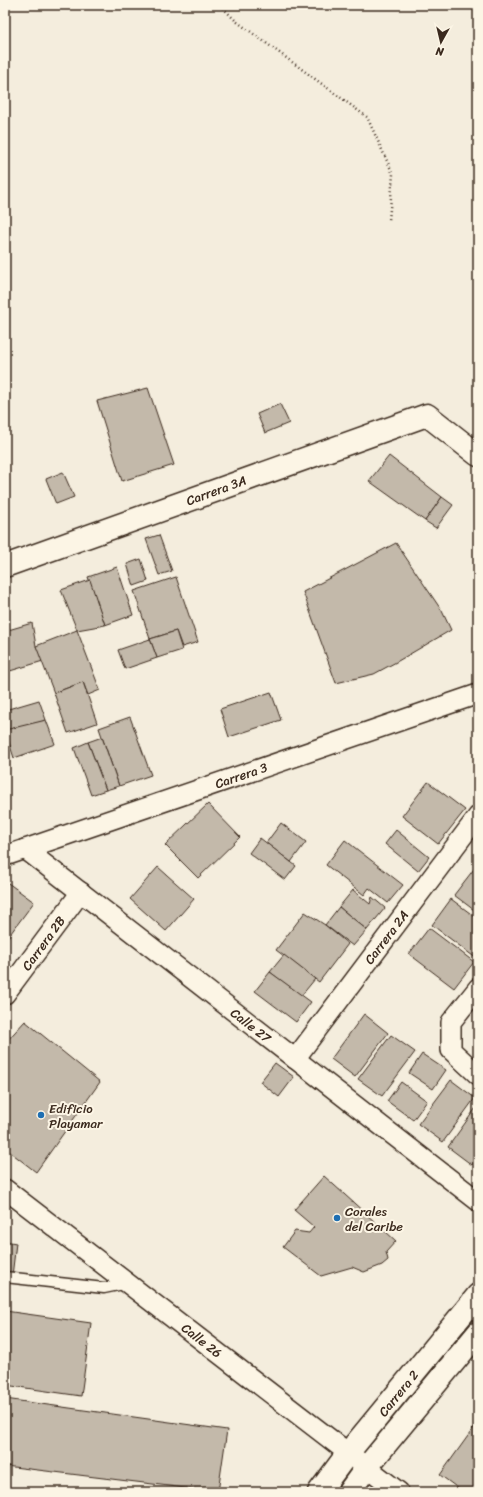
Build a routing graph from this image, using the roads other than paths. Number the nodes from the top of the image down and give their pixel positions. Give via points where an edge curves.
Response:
1 (478, 455) edge
2 (5, 566) edge
3 (478, 694) edge
4 (478, 816) edge
5 (25, 849) junction
6 (5, 856) edge
7 (81, 892) junction
8 (478, 988) edge
9 (5, 994) edge
10 (295, 1059) junction
11 (478, 1075) edge
12 (5, 1189) edge
13 (478, 1201) edge
14 (5, 1277) edge
15 (128, 1283) junction
16 (478, 1295) edge
17 (478, 1333) edge
18 (348, 1453) junction
19 (367, 1467) junction
20 (319, 1492) edge
21 (349, 1492) edge
22 (399, 1492) edge

1 - 2 street, Carrera 3A via 427,415
3 - 5 street, Carrera 3
4 - 10 street, Carrera 2A
5 - 6 street, Carrera 3
5 - 7 street, Calle 27
7 - 9 street, Carrera 2B
7 - 10 street, Calle 27
8 - 11 street via 451,1022 451,1050
10 - 13 street, Calle 27
12 - 15 street, Calle 26
14 - 15 lane via 104,1288
15 - 18 street, Calle 26
16 - 18 street, Carrera 2
17 - 19 street, Carrera 2
18 - 19 street, Calle 26
18 - 20 street, Carrera 2
19 - 21 street, Carrera 2
19 - 22 street, Calle 26

